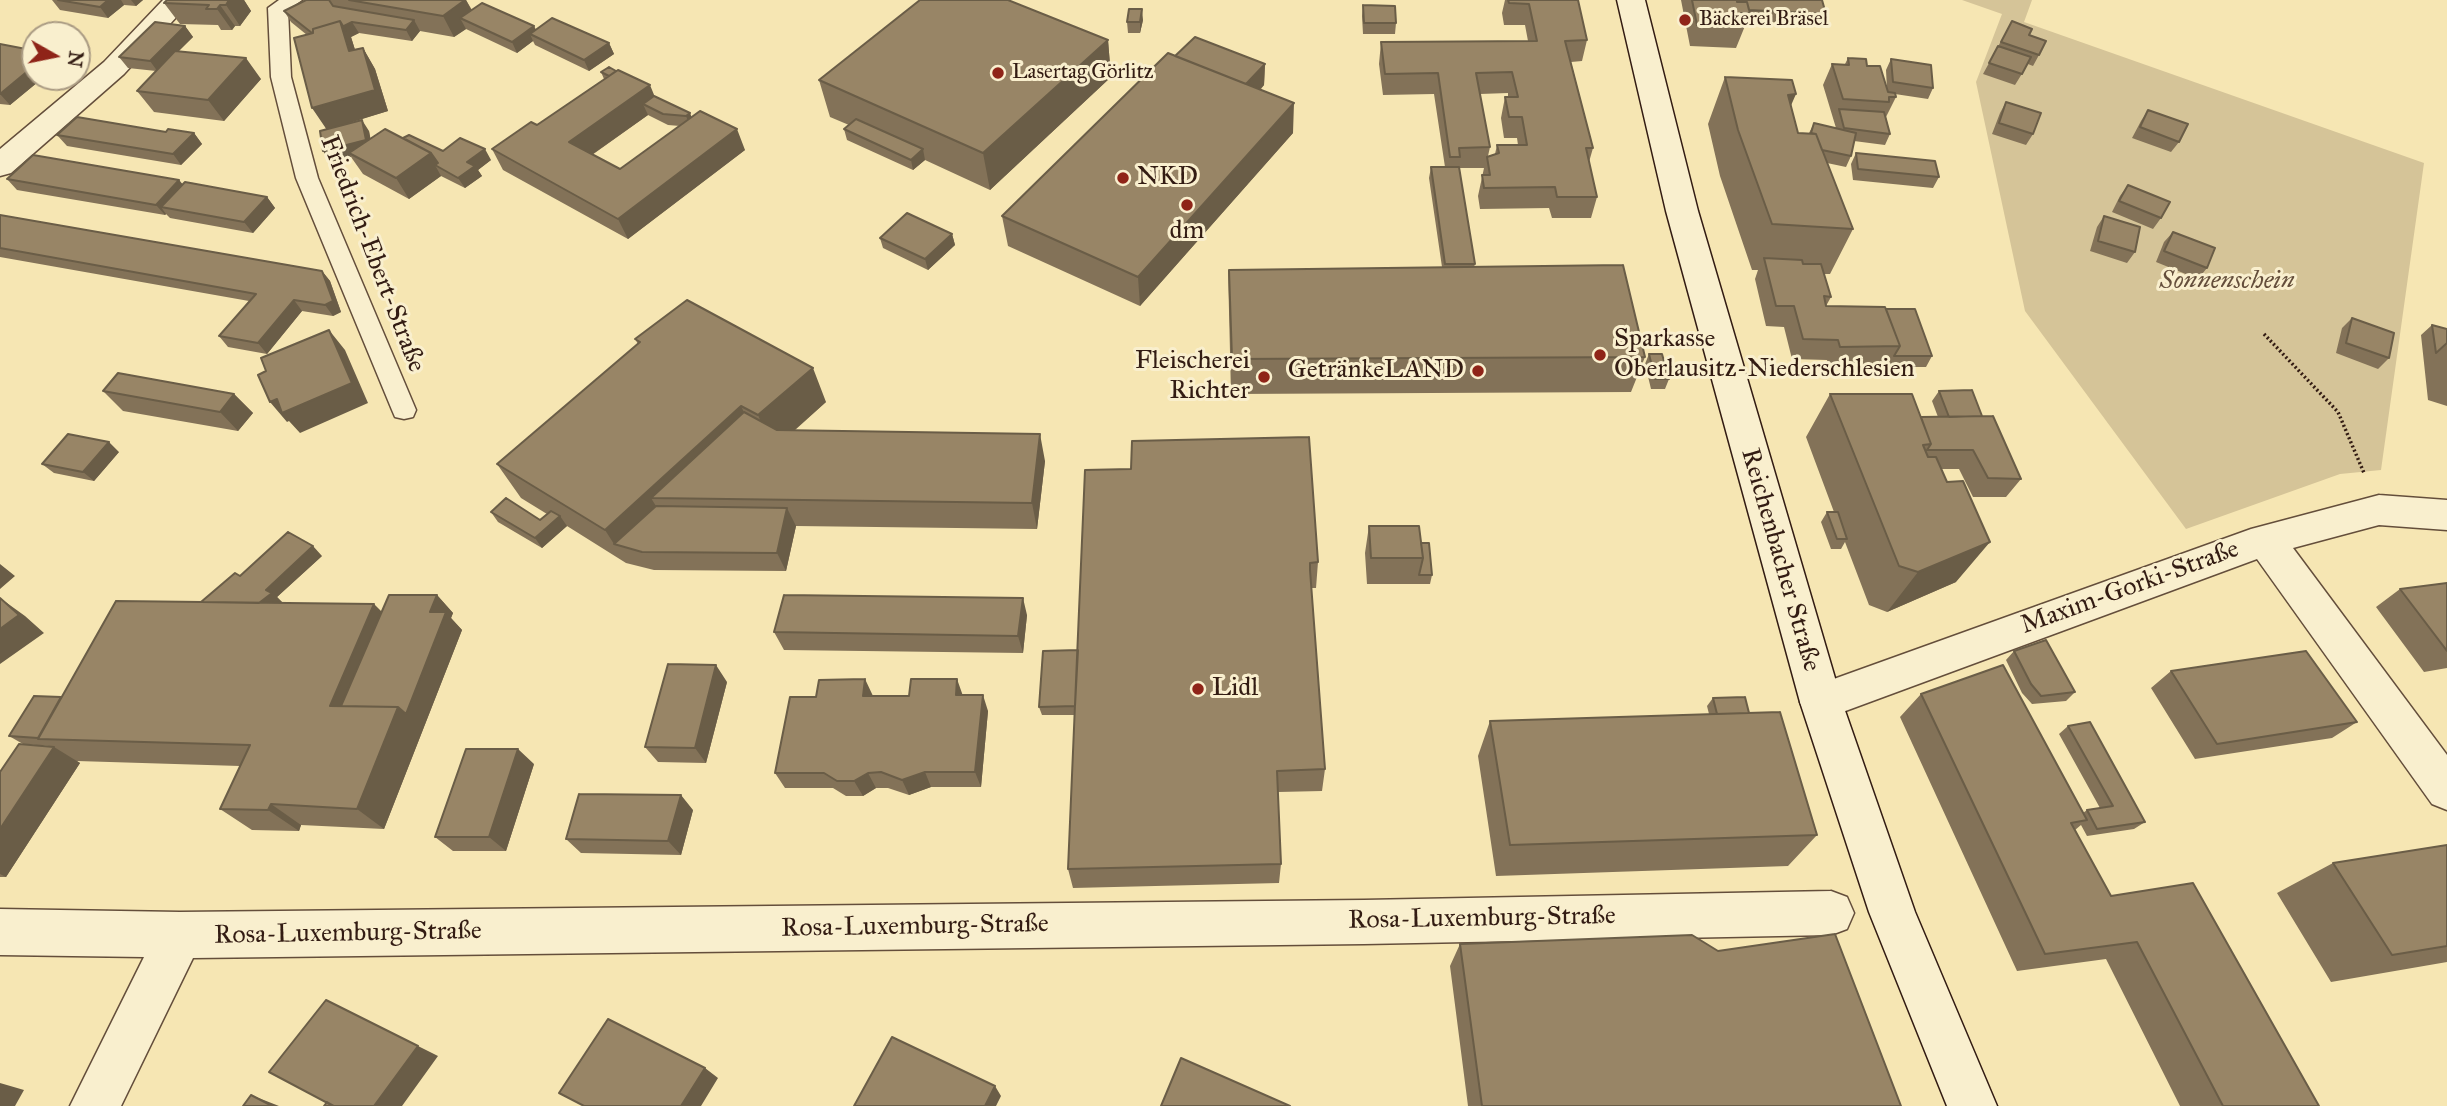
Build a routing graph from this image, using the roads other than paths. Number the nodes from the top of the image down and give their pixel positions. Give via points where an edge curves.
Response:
1 (178, 0) edge
2 (293, 0) edge
3 (1631, 0) edge
4 (0, 166) edge
5 (404, 410) dead end
6 (2447, 515) edge
7 (2265, 540) junction
8 (1821, 702) junction
9 (2447, 790) edge
10 (1831, 913) dead end
11 (0, 932) edge
12 (180, 935) junction
13 (94, 1106) edge
14 (1972, 1106) edge

1 - 4 street via 114,68
2 - 5 lane, Friedrich-Ebert-Straße via 278,8 281,76 307,178
3 - 8 street, Reichenbacher Straße via 1686,224
6 - 7 street, Maxim-Gorki-Straße via 2379,510
7 - 8 street, Maxim-Gorki-Straße
7 - 9 street
8 - 14 street, Reichenbacher Straße via 1892,912
10 - 12 street, Rosa-Luxemburg-Straße
11 - 12 street, Rosa-Luxemburg-Straße
12 - 13 street

